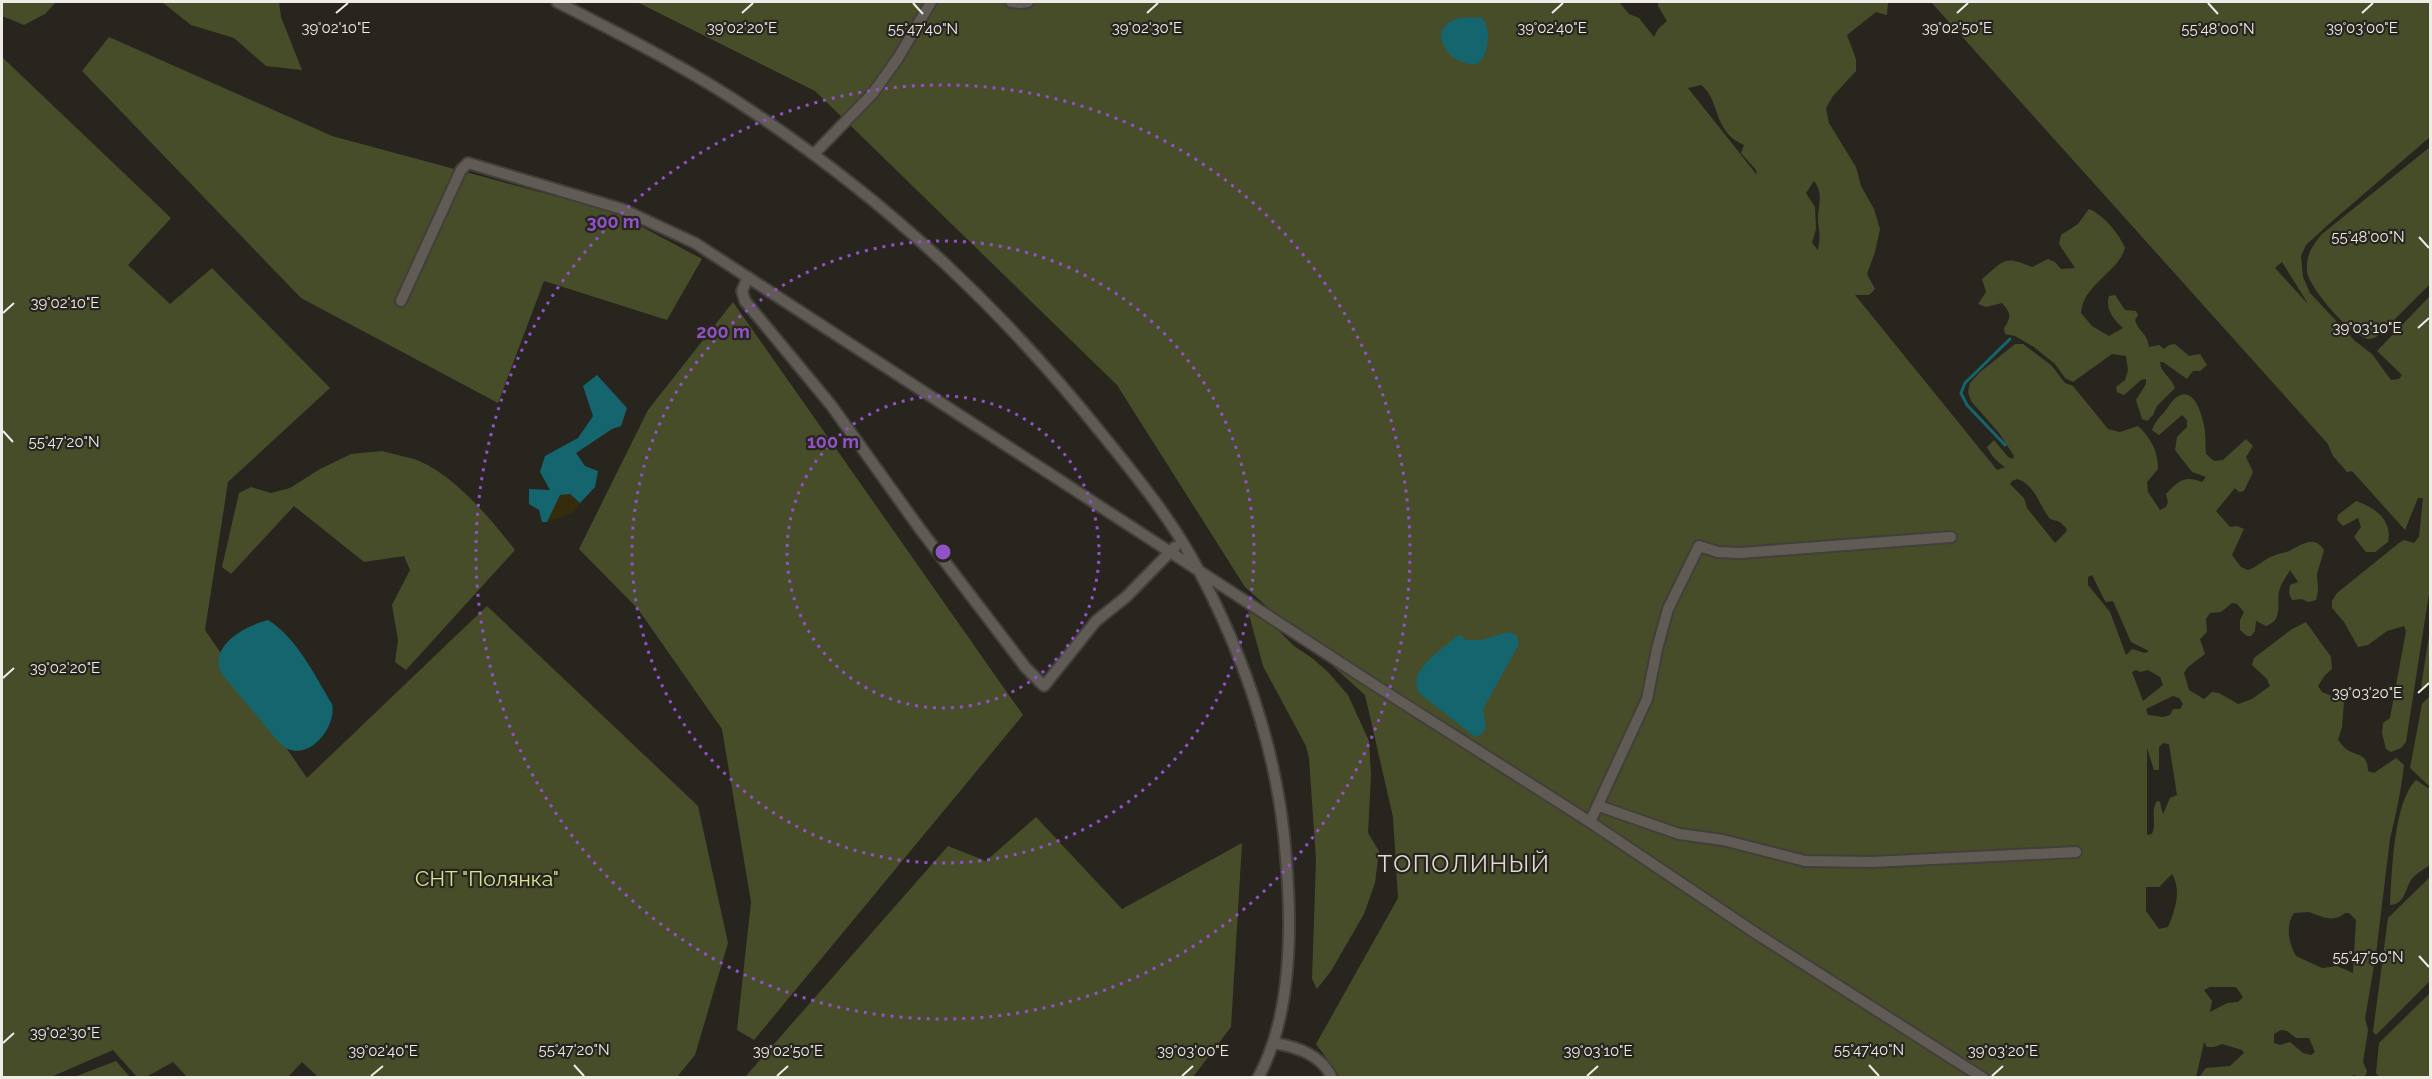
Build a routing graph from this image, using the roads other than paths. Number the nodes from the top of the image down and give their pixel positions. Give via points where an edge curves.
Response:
1 (557, 2) edge
2 (931, 2) edge
3 (1011, 2) edge
4 (1028, 2) edge
5 (814, 154) junction
6 (748, 277) junction
7 (401, 301) dead end
8 (1951, 537) dead end
9 (1182, 540) junction
10 (1171, 551) junction
11 (1198, 570) junction
12 (1599, 806) junction
13 (1590, 822) junction
14 (2076, 852) dead end
15 (1274, 1043) junction
16 (1258, 1077) edge
17 (1332, 1077) edge
18 (1983, 1077) edge

1 - 5 street via 710,84
2 - 5 street via 873,93
3 - 4 street
5 - 9 street via 894,217 1001,317 1074,398
6 - 7 street via 695,243 622,209 468,163 461,170
6 - 10 street
6 - 10 street via 742,291 745,301 831,405 920,529 1044,686 1096,621
8 - 12 street via 1740,553 1699,546 1668,609 1647,699
9 - 10 street
9 - 11 street
10 - 11 street
11 - 13 street
11 - 15 street via 1252,694 1278,789 1285,834 1288,922 1283,1001
12 - 13 street
12 - 14 street via 1679,834 1723,840 1805,861 1872,862
13 - 18 street via 1757,934
15 - 16 street
15 - 17 street via 1296,1047 1321,1062

